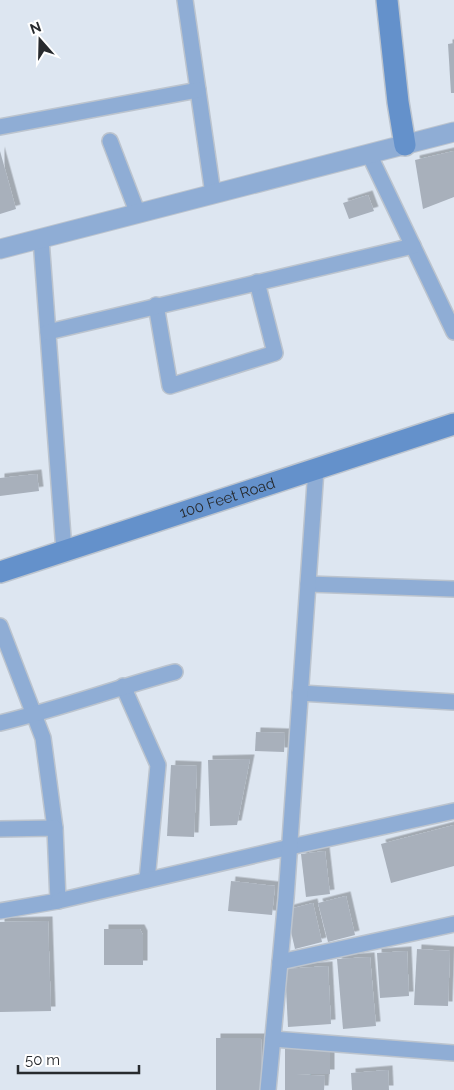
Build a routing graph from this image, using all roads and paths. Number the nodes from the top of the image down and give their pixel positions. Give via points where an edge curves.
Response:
1 (185, 0) edge
2 (388, 0) edge
3 (198, 90) junction
4 (0, 127) edge
5 (454, 132) edge
6 (110, 141) dead end
7 (405, 145) junction
8 (370, 154) junction
9 (213, 194) junction
10 (138, 214) junction
11 (41, 239) junction
12 (413, 246) junction
13 (0, 249) edge
14 (257, 282) junction
15 (156, 305) junction
16 (48, 332) junction
17 (454, 332) edge
18 (454, 424) edge
19 (316, 469) junction
20 (64, 551) junction
21 (0, 572) edge
22 (308, 584) junction
23 (454, 589) edge
24 (0, 626) edge
25 (174, 672) dead end
26 (123, 686) junction
27 (300, 693) junction
28 (454, 702) edge
29 (34, 715) junction
30 (0, 723) edge
31 (454, 811) edge
32 (55, 828) junction
33 (0, 829) edge
34 (290, 847) junction
35 (147, 880) junction
36 (58, 901) junction
37 (0, 911) edge
38 (454, 924) edge
39 (280, 962) junction
40 (273, 1039) junction
41 (454, 1053) edge
42 (268, 1090) edge

1 - 3 street
2 - 7 main road
3 - 4 street
3 - 9 street
5 - 7 street
6 - 10 street
7 - 8 street
8 - 9 street
8 - 12 street
9 - 10 street
10 - 11 street
11 - 13 street
11 - 16 street
12 - 14 street
12 - 17 street
14 - 15 street
14 - 15 street via 275,353 170,386
15 - 16 street
16 - 20 street
18 - 19 main road, 100 Feet Road
19 - 20 main road, 100 Feet Road
19 - 22 street
20 - 21 main road, 100 Feet Road
22 - 23 street
22 - 27 street
24 - 29 street
25 - 26 street
26 - 29 street
26 - 35 street via 158,765
27 - 28 street
27 - 34 street
29 - 30 street
29 - 32 street via 43,738
31 - 34 street
32 - 33 street
32 - 36 street
34 - 35 street
34 - 39 street
35 - 36 street
36 - 37 street
38 - 39 street
39 - 40 street
40 - 41 street
40 - 42 street

